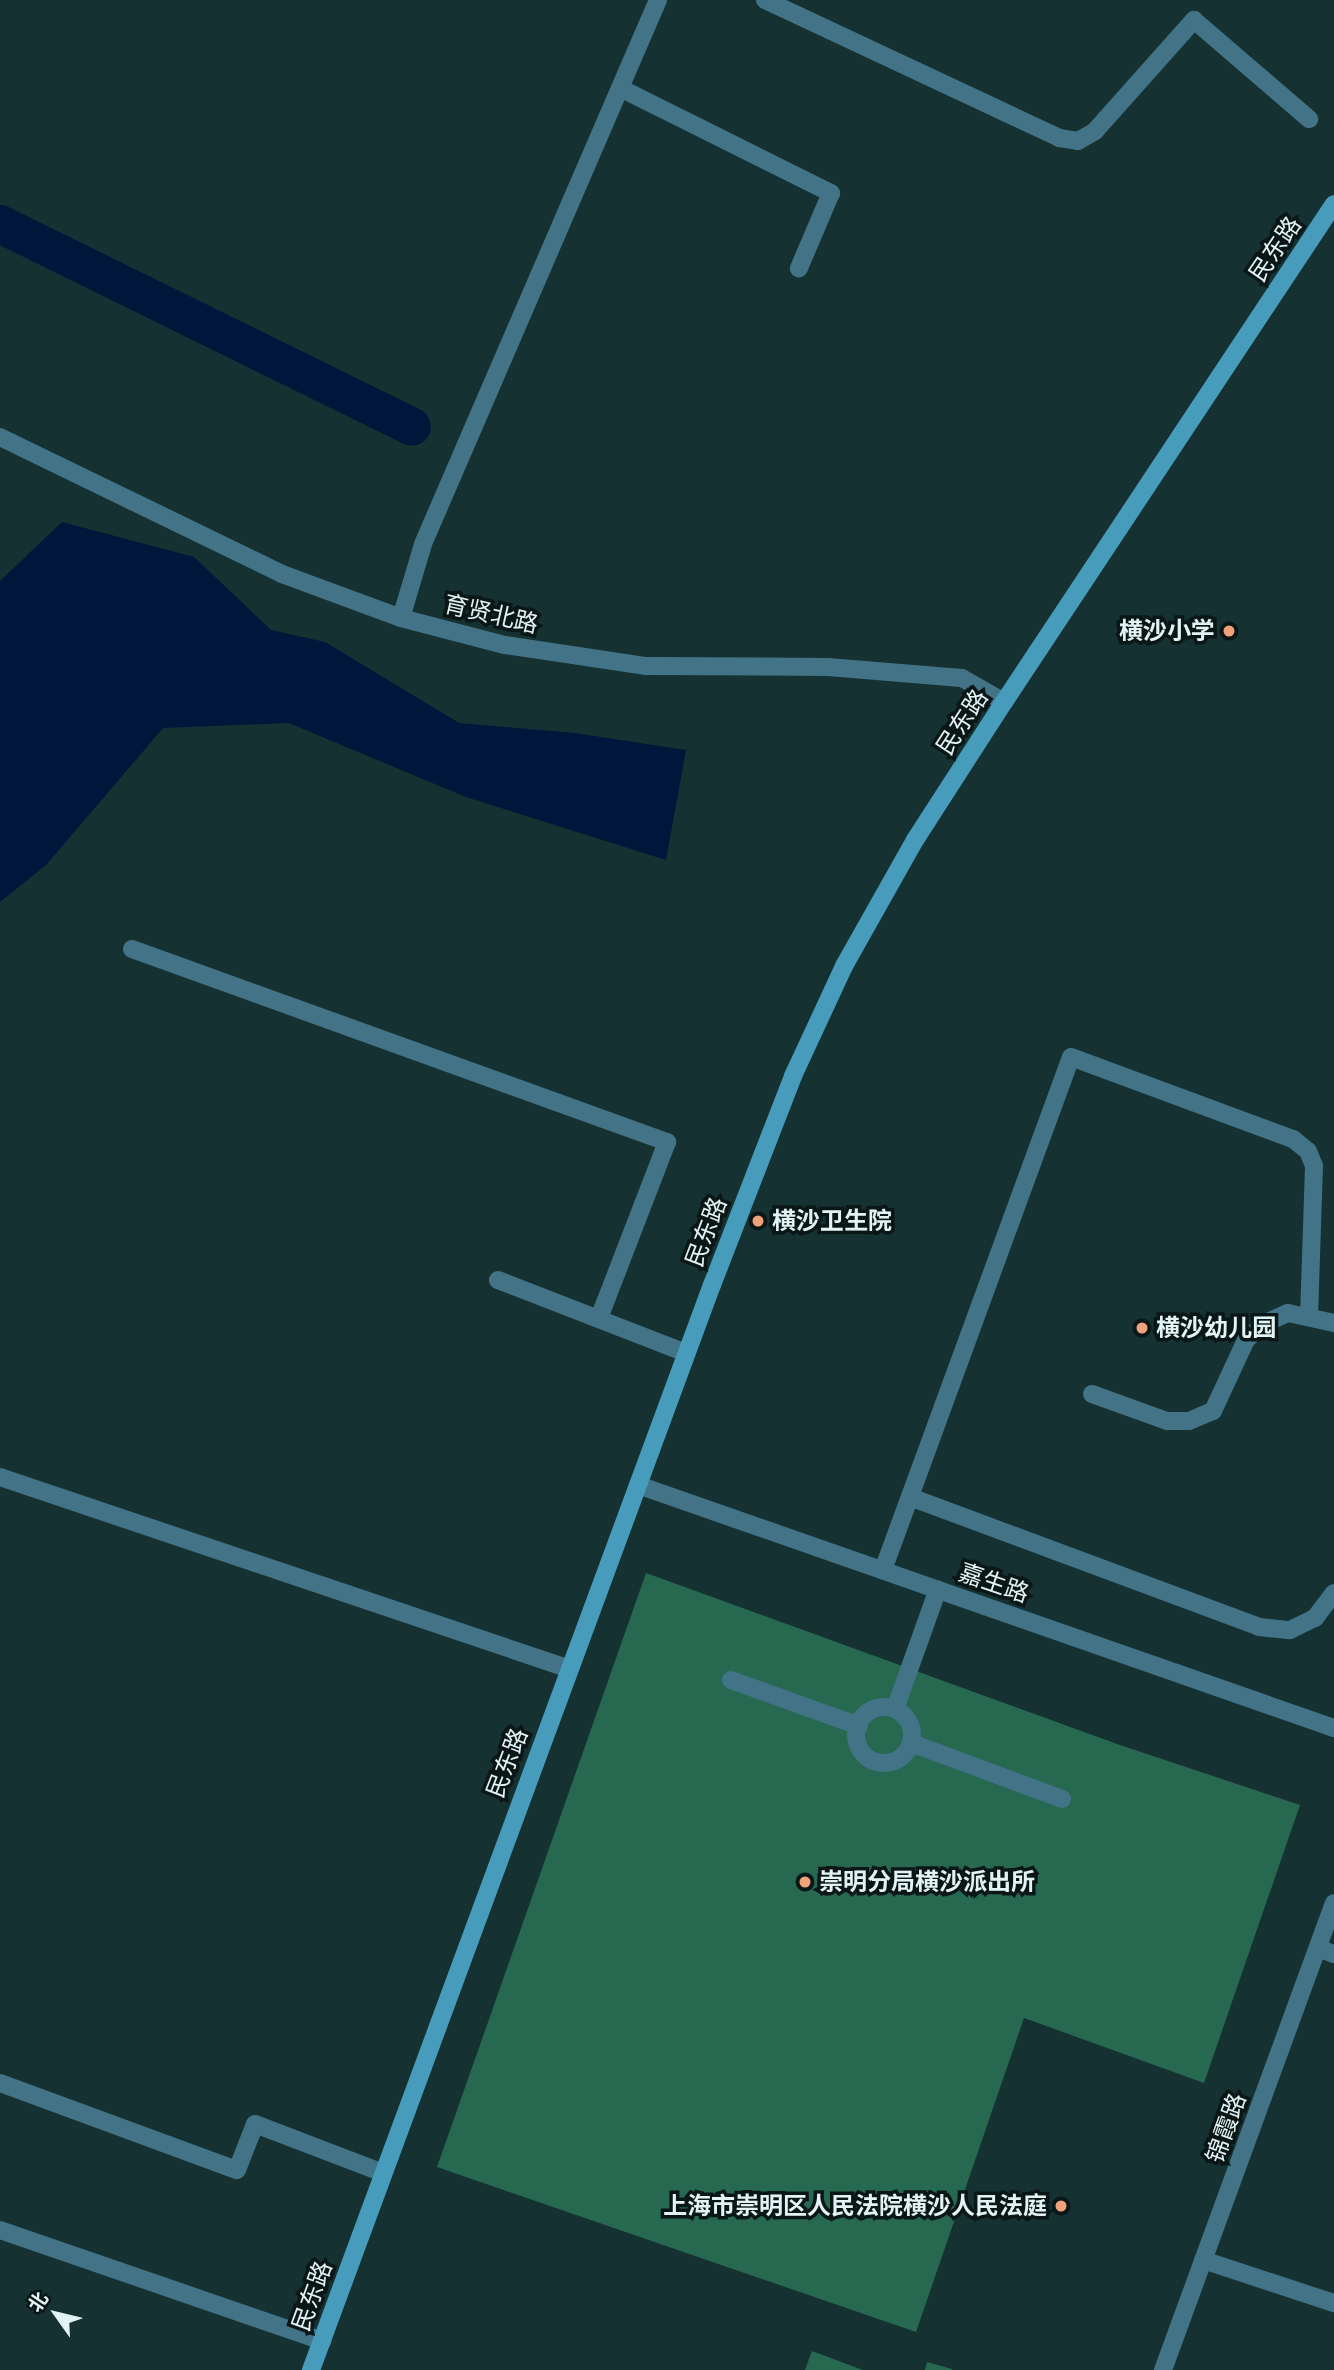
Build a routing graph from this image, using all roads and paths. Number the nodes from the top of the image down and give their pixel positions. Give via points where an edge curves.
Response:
1 (658, 0) edge
2 (765, 0) edge
3 (620, 88) junction
4 (1309, 119) dead end
5 (1334, 204) edge
6 (799, 268) dead end
7 (0, 437) edge
8 (401, 618) junction
9 (1004, 702) junction
10 (132, 949) dead end
11 (498, 1280) dead end
12 (1309, 1314) junction
13 (600, 1318) junction
14 (1334, 1323) edge
15 (686, 1353) junction
16 (1092, 1394) dead end
17 (0, 1478) edge
18 (638, 1485) junction
19 (910, 1497) junction
20 (883, 1570) junction
21 (938, 1589) junction
22 (1334, 1593) edge
23 (570, 1669) junction
24 (731, 1680) dead end
25 (895, 1709) junction
26 (859, 1726) junction
27 (1334, 1728) edge
28 (911, 1744) junction
29 (1062, 1799) dead end
30 (1334, 1903) edge
31 (1326, 1951) edge
32 (0, 2083) edge
33 (383, 2172) junction
34 (0, 2230) edge
35 (1203, 2260) junction
36 (1334, 2303) edge
37 (322, 2342) junction
38 (311, 2370) edge
39 (1163, 2370) edge

1 - 3 street
2 - 4 street via 1059,138 1078,141 1095,131 1194,20
3 - 6 street via 831,192
3 - 8 street via 423,544
5 - 9 street, 民东路
7 - 8 street, 育贤北路 via 282,574
8 - 9 street, 育贤北路 via 505,645 646,666 828,667 962,678
9 - 15 street, 民东路 via 915,839 844,966 793,1076
10 - 13 street via 667,1142
11 - 13 street
12 - 14 street
12 - 16 street via 1288,1313 1263,1324 1246,1340 1213,1410 1189,1422 1167,1421
12 - 19 street via 1314,1166 1308,1151 1293,1139 1071,1057
13 - 15 street
15 - 18 street, 民东路
17 - 23 street
18 - 20 street, 嘉生路
18 - 23 street, 民东路
19 - 20 street
19 - 22 street via 1259,1627 1290,1630 1315,1618
20 - 21 street, 嘉生路
21 - 25 street
21 - 27 street, 嘉生路
23 - 33 street, 民东路
24 - 26 street
25 - 26 street via 872,1710
25 - 28 street via 911,1725
26 - 28 street via 858,1746 871,1760 890,1763
28 - 29 street
30 - 31 street, 锦霞路
31 - 35 street, 锦霞路
32 - 33 street via 237,2170 254,2124
33 - 37 street, 民东路
34 - 37 street
35 - 36 street
35 - 39 street, 锦霞路
37 - 38 street, 民东路

